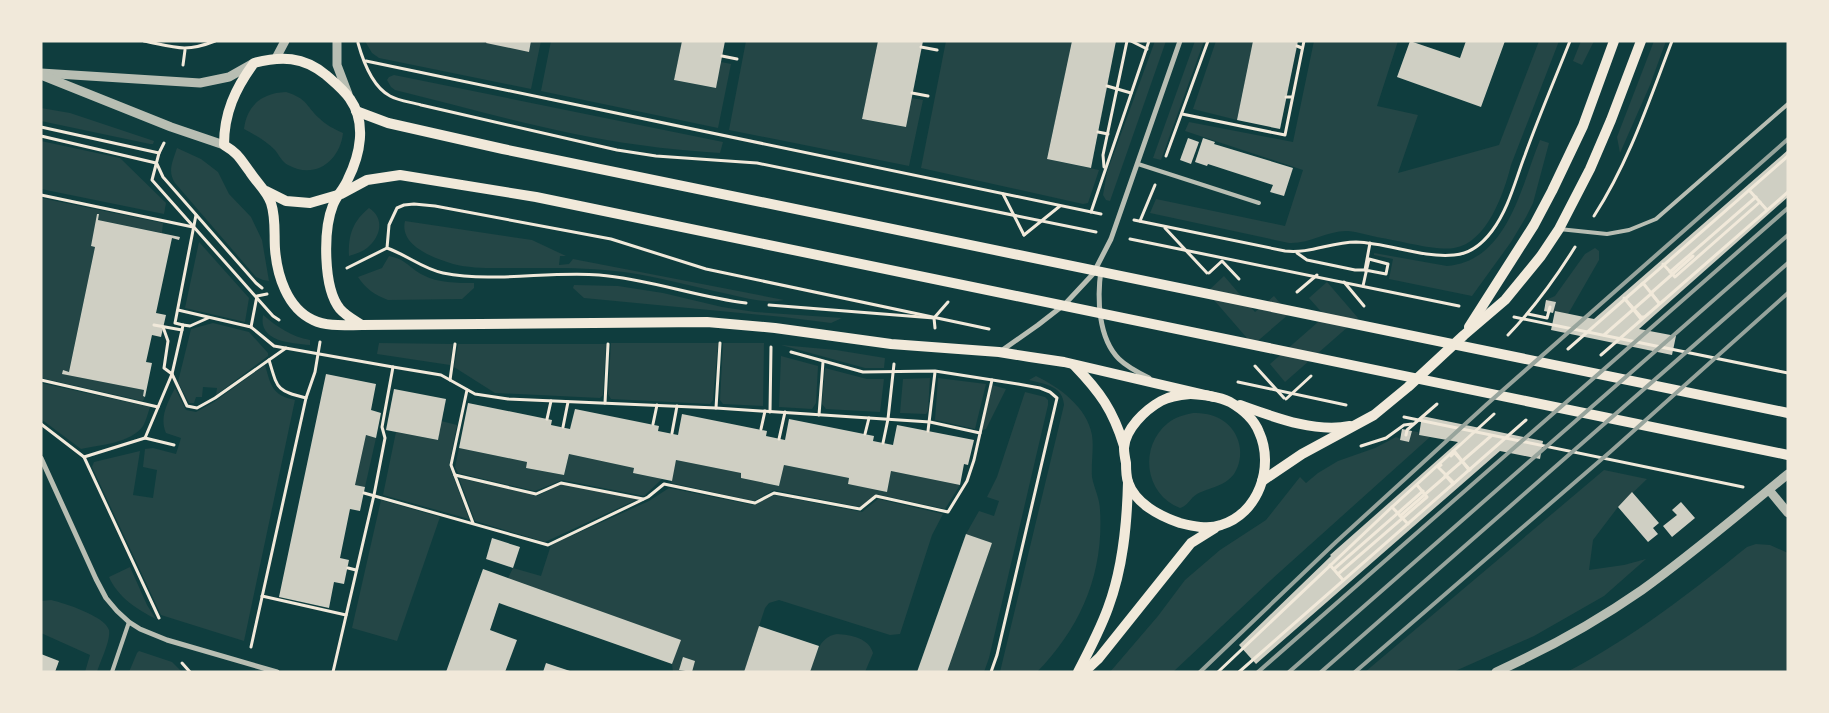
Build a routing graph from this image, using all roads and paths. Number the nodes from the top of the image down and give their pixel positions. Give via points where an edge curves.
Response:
1 (144, 41) edge
2 (215, 41) edge
3 (285, 41) edge
4 (337, 41) edge
5 (357, 41) edge
6 (1127, 41) edge
7 (1130, 41) edge
8 (1149, 41) edge
9 (1180, 41) edge
10 (1208, 41) edge
11 (1304, 41) edge
12 (1570, 41) edge
13 (1614, 41) edge
14 (1641, 41) edge
15 (1672, 41) edge
16 (1297, 46) dead end
17 (921, 47) dead end
18 (1302, 48) junction
19 (1147, 49) junction
20 (937, 50) dead end
21 (722, 56) dead end
22 (276, 58) junction
23 (737, 59) dead end
24 (365, 61) junction
25 (254, 63) junction
26 (41, 74) edge
27 (1107, 86) dead end
28 (1117, 88) junction
29 (912, 93) dead end
30 (1131, 93) junction
31 (928, 96) dead end
32 (1286, 97) dead end
33 (1292, 97) junction
34 (350, 99) junction
35 (1788, 104) edge
36 (356, 111) junction
37 (41, 127) edge
38 (1098, 132) dead end
39 (1108, 134) junction
40 (41, 136) edge
41 (224, 145) junction
42 (156, 162) junction
43 (1138, 164) junction
44 (1104, 170) junction
45 (264, 189) junction
46 (1750, 190) dead end
47 (1788, 192) edge
48 (1002, 193) junction
49 (341, 194) junction
50 (41, 195) edge
51 (1756, 197) junction
52 (1760, 202) junction
53 (1259, 204) dead end
54 (1060, 206) junction
55 (1767, 210) junction
56 (1091, 212) junction
57 (196, 214) junction
58 (1118, 217) junction
59 (193, 227) junction
60 (1559, 229) junction
61 (1100, 232) dead end
62 (1583, 232) junction
63 (1024, 235) junction
64 (1129, 238) dead end
65 (1017, 242) dead end
66 (1370, 243) junction
67 (1685, 246) dead end
68 (387, 248) junction
69 (1298, 253) junction
70 (1104, 254) junction
71 (1693, 256) junction
72 (353, 266) dead end
73 (1702, 266) junction
74 (1365, 270) junction
75 (1670, 272) junction
76 (1644, 282) dead end
77 (1363, 286) junction
78 (272, 292) dead end
79 (1652, 292) junction
80 (257, 296) junction
81 (1660, 302) junction
82 (753, 304) dead end
83 (762, 305) dead end
84 (1460, 306) dead end
85 (1633, 308) junction
86 (178, 310) junction
87 (1528, 314) dead end
88 (1508, 316) dead end
89 (209, 317) junction
90 (934, 318) dead end
91 (284, 323) dead end
92 (1546, 324) junction
93 (154, 325) dead end
94 (183, 325) junction
95 (362, 325) junction
96 (164, 327) junction
97 (251, 327) junction
98 (182, 330) junction
99 (991, 330) dead end
100 (1464, 335) junction
101 (1603, 335) junction
102 (316, 340) dead end
103 (720, 343) dead end
104 (455, 344) dead end
105 (608, 344) dead end
106 (896, 344) junction
107 (286, 348) junction
108 (780, 349) dead end
109 (788, 352) dead end
110 (999, 352) junction
111 (319, 354) junction
112 (269, 360) junction
113 (1594, 361) dead end
114 (823, 362) junction
115 (1073, 364) junction
116 (393, 367) junction
117 (935, 371) junction
118 (893, 372) junction
119 (172, 374) junction
120 (1788, 374) edge
121 (41, 380) edge
122 (450, 380) junction
123 (992, 380) junction
124 (1234, 381) dead end
125 (1173, 388) junction
126 (467, 390) junction
127 (1214, 396) junction
128 (306, 398) junction
129 (551, 401) junction
130 (568, 402) junction
131 (1230, 402) junction
132 (605, 403) junction
133 (657, 405) junction
134 (677, 406) junction
135 (1351, 406) dead end
136 (158, 407) junction
137 (716, 408) junction
138 (765, 412) junction
139 (770, 412) junction
140 (784, 412) junction
141 (1788, 413) edge
142 (819, 415) junction
143 (1400, 416) dead end
144 (869, 418) junction
145 (1409, 418) junction
146 (547, 419) dead end
147 (888, 419) junction
148 (1527, 420) dead end
149 (930, 422) junction
150 (41, 424) edge
151 (653, 424) dead end
152 (1355, 425) junction
153 (563, 427) dead end
154 (761, 430) dead end
155 (928, 430) dead end
156 (672, 433) dead end
157 (980, 433) junction
158 (865, 434) dead end
159 (1406, 435) dead end
160 (1492, 436) junction
161 (145, 438) junction
162 (779, 438) dead end
163 (883, 443) dead end
164 (174, 445) dead end
165 (1124, 446) junction
166 (1788, 455) edge
167 (84, 457) junction
168 (41, 458) edge
169 (1463, 461) junction
170 (1436, 467) dead end
171 (1470, 469) junction
172 (1788, 474) edge
173 (455, 475) junction
174 (1445, 477) junction
175 (1128, 481) junction
176 (1262, 481) junction
177 (1452, 485) junction
178 (1751, 489) dead end
179 (1768, 490) junction
180 (1422, 492) junction
181 (364, 493) dead end
182 (374, 495) junction
183 (644, 499) junction
184 (1392, 507) dead end
185 (1788, 513) edge
186 (1400, 516) junction
187 (473, 523) junction
188 (1408, 524) junction
189 (1220, 526) junction
190 (1330, 565) dead end
191 (348, 568) dead end
192 (1334, 569) junction
193 (356, 570) junction
194 (1338, 574) junction
195 (1343, 580) junction
196 (262, 596) junction
197 (346, 615) junction
198 (159, 619) dead end
199 (129, 622) junction
200 (242, 644) dead end
201 (112, 672) edge
202 (277, 672) edge
203 (333, 672) edge
204 (991, 672) edge
205 (1078, 672) edge
206 (1084, 672) edge
207 (1239, 672) edge
208 (1496, 672) edge

1 - 2 path via 185,50
3 - 22 street
4 - 34 street via 337,65
5 - 24 path
6 - 28 path
7 - 19 path
8 - 19 path
9 - 43 street
10 - 33 path via 1182,114 1285,135
11 - 18 path
12 - 66 path via 1511,195 1502,215 1480,244 1468,252 1440,255
13 - 100 main road via 1583,126 1552,190 1534,225
14 - 60 main road via 1611,120
15 - 62 path via 1630,150 1610,192
16 - 18 path
17 - 20 path
18 - 33 path
19 - 30 path
21 - 23 path
22 - 25 main road
22 - 34 main road via 309,64 330,78
24 - 48 path
24 - 61 path via 383,91 391,97 421,105 617,150 757,163
25 - 26 street via 229,76 200,83
25 - 41 main road via 231,102 224,128
26 - 41 street
27 - 28 path
28 - 30 path
28 - 39 path
29 - 31 path
30 - 44 path
32 - 33 path
34 - 36 main road
35 - 62 lane via 1656,218 1629,230 1607,234
36 - 49 main road via 360,148
36 - 141 main road via 388,123 440,135
37 - 42 path via 159,153
38 - 39 path
39 - 44 path
40 - 42 path
41 - 45 main road via 242,159
42 - 57 path via 164,177
42 - 59 path via 152,180
43 - 53 lane
43 - 58 street
44 - 56 path
45 - 49 main road via 275,197 297,204 318,202
45 - 95 main road via 274,217 277,269 292,301 312,320
46 - 51 path
47 - 55 path
48 - 54 path
48 - 63 path
49 - 95 main road via 330,212 328,275 340,310
49 - 166 main road via 367,180 400,175 536,197
50 - 59 path
51 - 52 path
51 - 75 path
52 - 55 path
52 - 75 path via 1675,277
54 - 56 path
54 - 63 path
55 - 73 path
56 - 58 path
57 - 59 path
57 - 78 path via 256,284
58 - 69 path
58 - 70 street
59 - 80 path
59 - 86 path
60 - 62 lane
60 - 100 main road via 1506,300
63 - 65 path
64 - 77 path
66 - 69 path via 1335,243
66 - 74 path
67 - 71 path
68 - 72 path
68 - 82 path via 443,273 475,276 598,275 640,280
68 - 99 path via 389,225 397,208 414,204 435,206 611,239 706,269
69 - 74 path via 1307,260
70 - 110 street via 1093,274 1065,304
70 - 125 street via 1099,296 1105,332 1112,348 1133,369
71 - 73 path
71 - 81 path via 1651,293
73 - 81 path
74 - 77 path via 1386,274 1388,264 1369,259
75 - 85 path via 1663,264 1624,298
76 - 79 path
77 - 84 path
79 - 81 path
79 - 85 path
80 - 91 path via 273,316
80 - 97 path
81 - 81 path via 1642,319 1625,299 1643,283
81 - 85 path via 1642,318
81 - 113 path
83 - 90 path
85 - 101 path
86 - 89 path
86 - 94 path via 175,323
87 - 92 path via 1548,318 1550,307
88 - 92 path
89 - 94 path via 190,326
89 - 97 path
92 - 101 path
93 - 96 path
94 - 98 path
95 - 106 main road via 707,322
96 - 98 path
96 - 119 path via 168,341 164,368
97 - 107 path via 274,346
98 - 119 path
100 - 152 main road via 1408,387
101 - 120 path
102 - 111 path via 321,342
103 - 137 path
104 - 122 path
105 - 132 path
106 - 110 main road
106 - 118 path
107 - 111 path
107 - 112 path
108 - 139 path via 772,346
109 - 114 path
110 - 115 main road
111 - 116 path
111 - 128 path
112 - 119 path via 197,408 187,406
112 - 128 path via 276,384 283,392
114 - 118 path via 863,372
114 - 142 path
115 - 125 main road
115 - 165 main road via 1102,396
116 - 122 path via 441,375
116 - 182 path via 382,419 385,438
117 - 118 path
117 - 123 path
117 - 149 path
118 - 147 path
119 - 136 path
121 - 136 path
122 - 126 path
123 - 157 path
123 - 204 path via 1040,388 1057,398
124 - 135 path
125 - 127 main road
126 - 129 path via 508,399
126 - 173 path via 452,465
127 - 131 main road
127 - 165 main road via 1190,394 1162,400 1132,428
128 - 196 path
129 - 130 path
129 - 146 path
130 - 132 path
130 - 153 path
131 - 152 main road via 1296,423 1326,427
131 - 176 main road via 1247,415 1260,432 1265,456
132 - 133 path
133 - 134 path
133 - 151 path
134 - 137 path
134 - 156 path
136 - 161 path
137 - 138 path
138 - 139 path
138 - 154 path
139 - 140 path
140 - 142 path
140 - 162 path
142 - 144 path
143 - 145 path
144 - 147 path
144 - 158 path
145 - 159 path
145 - 160 path
147 - 149 path
147 - 163 path
148 - 177 path
149 - 155 path
149 - 157 path
150 - 167 path
152 - 176 main road
157 - 183 path via 967,481 948,512 876,496 860,509 774,492 755,503 664,484
160 - 169 path
160 - 178 path
161 - 164 path
161 - 167 path
165 - 175 main road
167 - 198 path
168 - 199 street via 106,598
169 - 171 path
169 - 174 path
169 - 180 path via 1454,450 1416,484
170 - 174 path
171 - 171 path via 1453,484 1438,467 1456,452
171 - 186 path via 1453,484 1446,476
172 - 179 street
173 - 183 path via 536,494 561,483
173 - 187 path
174 - 177 path
175 - 189 main road via 1142,503 1162,516 1191,526
175 - 205 main road via 1125,538 1114,590 1098,634
176 - 189 main road via 1250,506 1236,519
177 - 188 path
179 - 185 street
179 - 208 street via 1640,591 1572,634
180 - 192 path
180 - 194 path via 1427,496
181 - 182 path
182 - 187 path
182 - 193 path
183 - 187 path via 548,544
184 - 186 path
186 - 188 path
188 - 195 path
189 - 206 main road via 1191,543
190 - 192 path
191 - 193 path
192 - 194 path
193 - 197 path
194 - 195 path
195 - 207 path
196 - 197 path
196 - 200 path via 251,647
197 - 203 path
199 - 201 lane
199 - 202 street via 168,640

